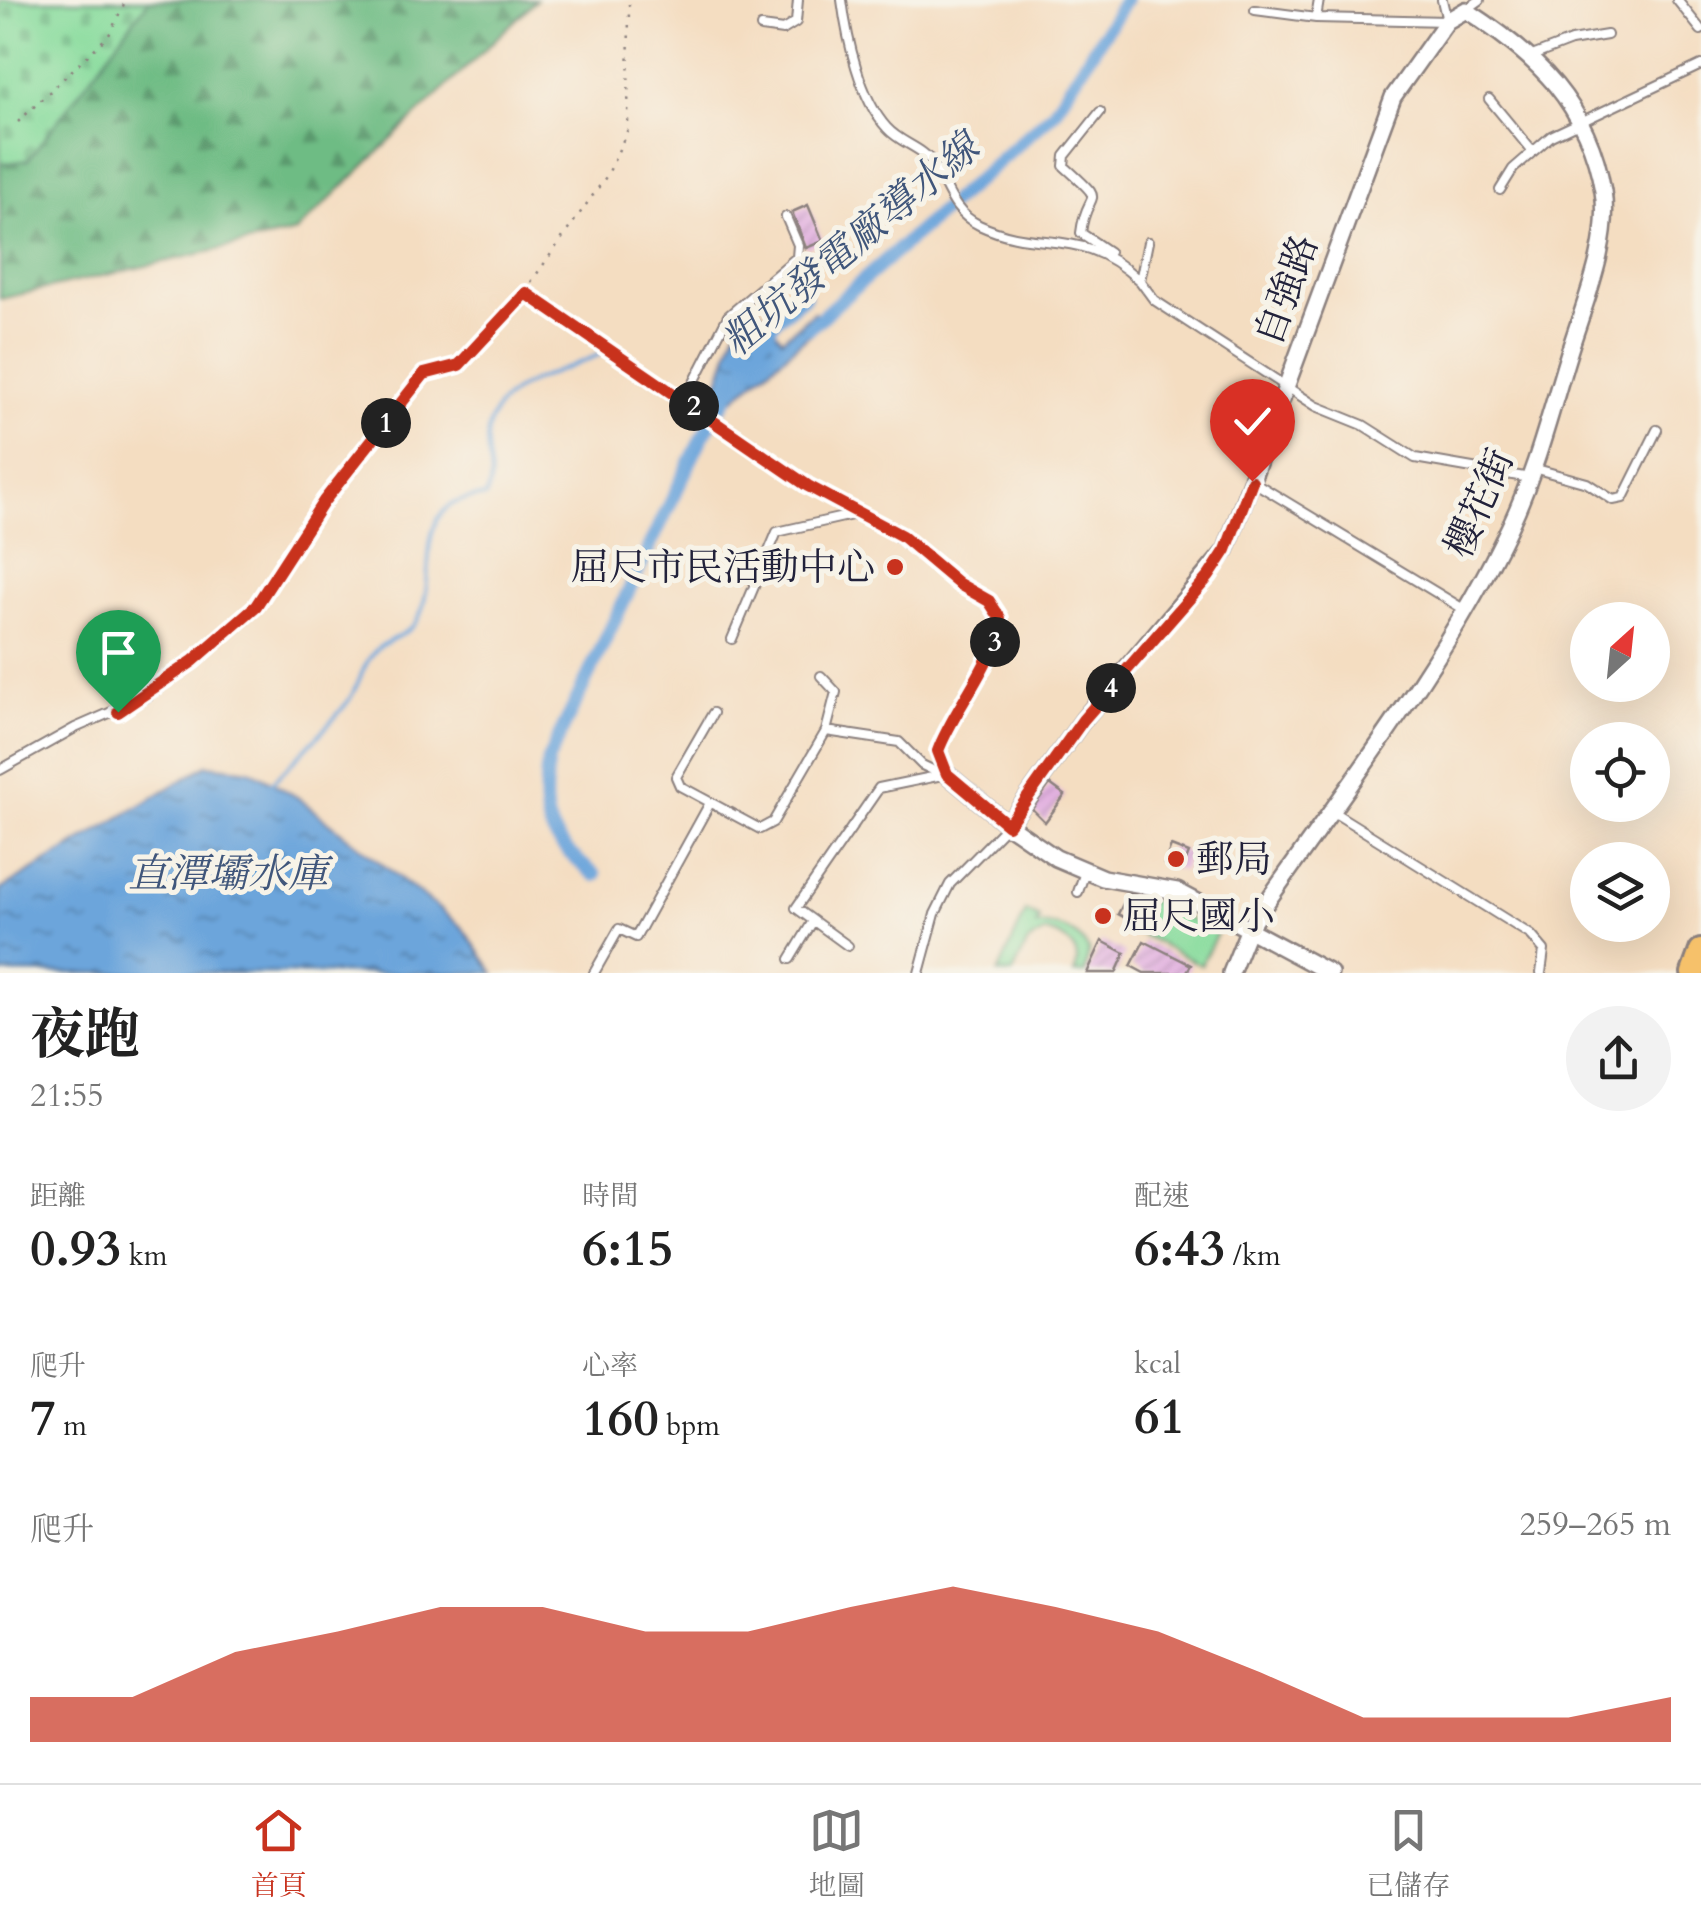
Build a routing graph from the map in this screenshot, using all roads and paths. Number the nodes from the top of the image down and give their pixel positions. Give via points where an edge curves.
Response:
1 (126, 0) edge
2 (629, 0) edge
3 (798, 0) edge
4 (842, 0) edge
5 (1319, 0) edge
6 (1442, 0) edge
7 (1480, 0) edge
8 (1677, 0) edge
9 (1255, 10) dead end
10 (1466, 10) junction
11 (1316, 18) junction
12 (1447, 21) junction
13 (760, 28) dead end
14 (1701, 30) edge
15 (1607, 34) dead end
16 (1532, 56) junction
17 (1701, 64) edge
18 (1489, 99) dead end
19 (1100, 112) dead end
20 (1580, 120) junction
21 (18, 122) dead end
22 (1532, 151) junction
23 (1500, 190) dead end
24 (786, 218) dead end
25 (1148, 242) dead end
26 (1116, 258) junction
27 (1140, 280) junction
28 (526, 293) junction
29 (1286, 385) junction
30 (685, 400) junction
31 (1657, 430) dead end
32 (1532, 473) junction
33 (1252, 481) junction
34 (862, 513) junction
35 (1465, 610) junction
36 (732, 639) dead end
37 (821, 676) dead end
38 (714, 713) dead end
39 (826, 731) junction
40 (0, 770) edge
41 (945, 774) junction
42 (710, 802) junction
43 (1330, 810) junction
44 (1008, 825) junction
45 (1086, 872) junction
46 (1078, 892) dead end
47 (814, 921) junction
48 (1250, 926) junction
49 (848, 946) dead end
50 (1701, 952) edge
51 (790, 958) dead end
52 (594, 973) edge
53 (920, 973) edge
54 (1231, 973) edge
55 (1330, 973) edge
56 (1541, 973) edge
57 (1693, 973) edge

1 - 21 path via 109,36
2 - 28 path via 628,129 608,174
3 - 13 lane via 796,22 783,30
4 - 26 lane via 879,119 934,164 959,212 980,225 1080,242
5 - 11 lane
6 - 12 lane
7 - 10 lane
8 - 14 lane
9 - 11 lane
10 - 12 street, 自強路
10 - 16 street, 櫻花街
11 - 12 lane
12 - 29 street, 自強路 via 1393,97
15 - 16 lane
16 - 20 street, 櫻花街
17 - 20 lane
18 - 22 lane
19 - 26 lane via 1064,166 1092,190 1081,233
20 - 22 lane
20 - 32 street, 櫻花街 via 1604,196 1600,234 1593,278
22 - 23 lane
24 - 30 lane via 797,257 728,316
25 - 27 lane
26 - 27 lane
27 - 29 lane via 1154,300
28 - 30 lane
28 - 40 lane via 459,365 424,374 324,501 256,606 146,697
29 - 32 lane via 1416,458
29 - 33 street, 自強路
30 - 34 lane via 808,486
31 - 32 lane via 1623,498
32 - 35 street, 櫻花街
33 - 35 lane
33 - 44 street, 自強路 via 1209,576 1083,720
34 - 36 lane via 778,532
34 - 41 lane via 989,601 1000,618 998,637 938,751
35 - 43 street, 櫻花街
37 - 39 lane via 836,692
38 - 42 lane via 676,777
39 - 41 lane via 898,742 922,765
39 - 42 lane via 773,822 760,829
41 - 44 street
41 - 47 lane via 879,788 796,908
42 - 52 lane via 636,936 619,929
43 - 48 street, 櫻花街
43 - 56 lane via 1532,935 1544,950
44 - 45 street
44 - 53 lane, 自強路 via 950,884
45 - 46 lane
45 - 48 street via 1177,891
47 - 49 lane
47 - 51 lane
48 - 54 street, 櫻花街
48 - 55 street
50 - 57 main road

